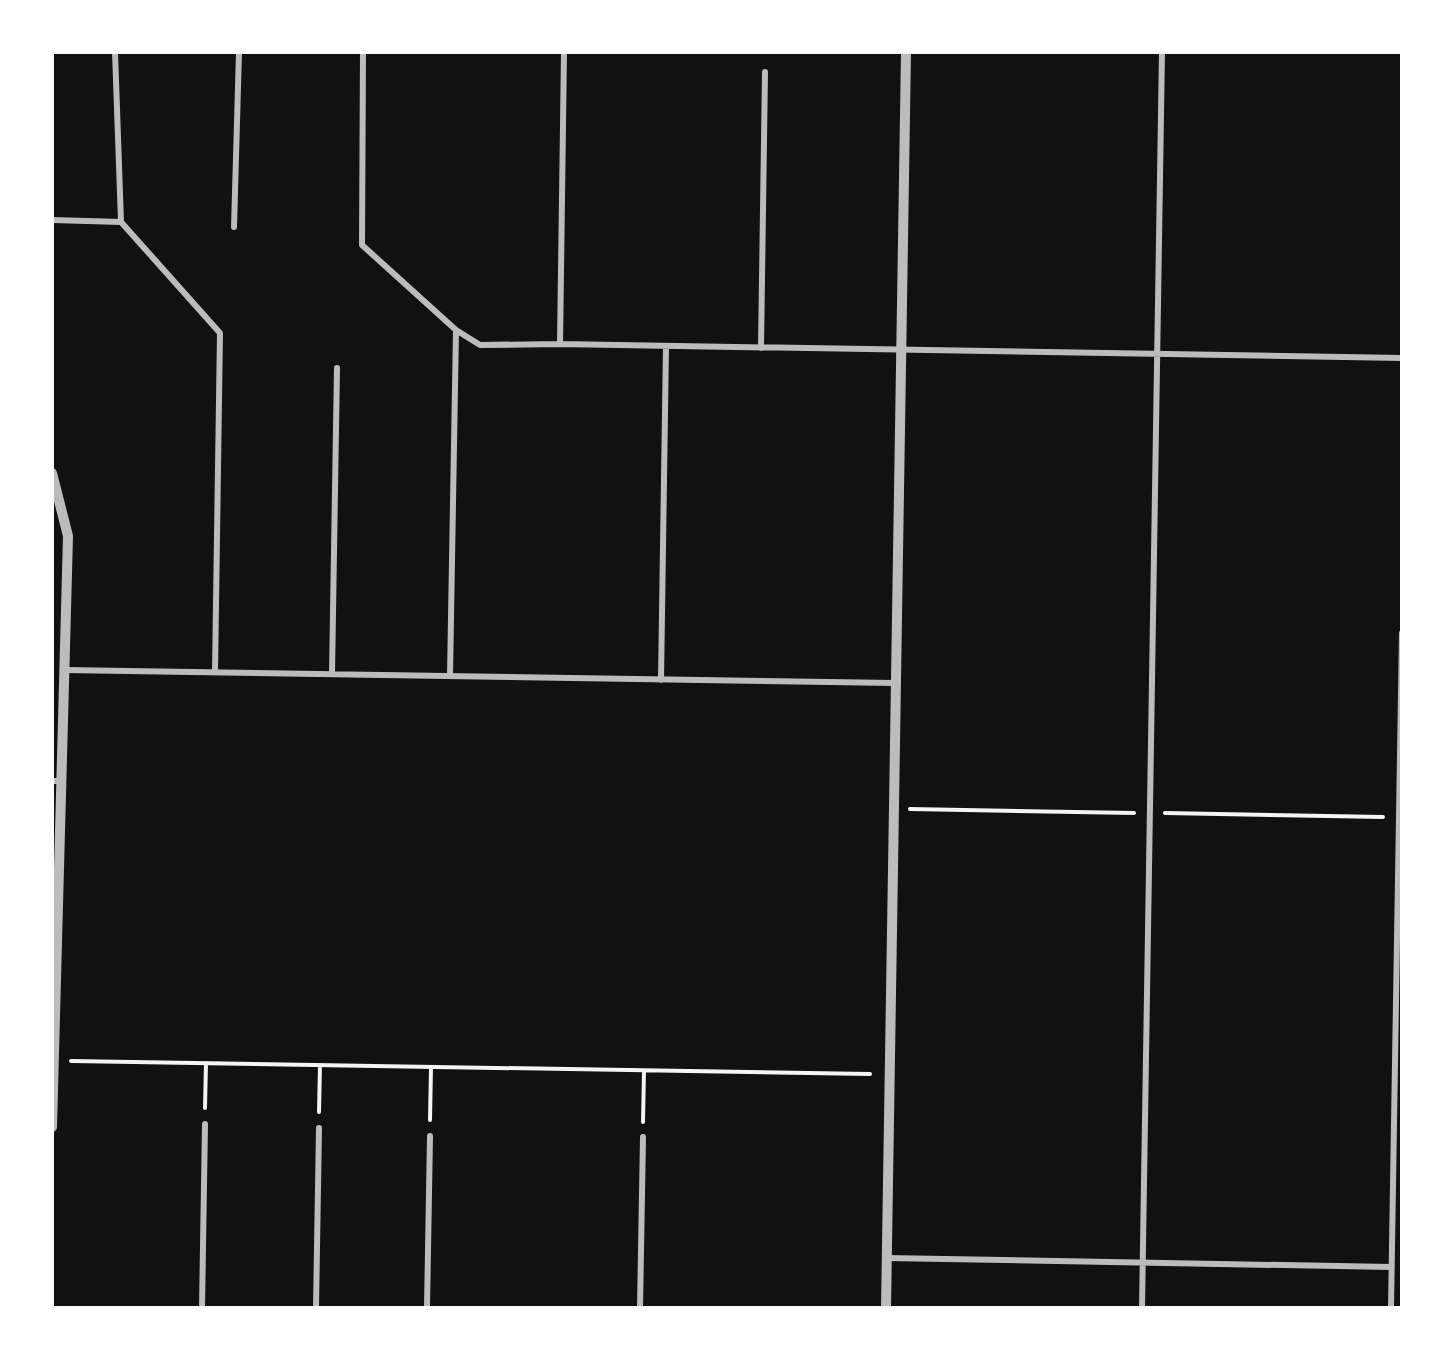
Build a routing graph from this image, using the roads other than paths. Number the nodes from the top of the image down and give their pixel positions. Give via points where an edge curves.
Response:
1 (115, 52) edge
2 (239, 52) edge
3 (363, 52) edge
4 (564, 52) edge
5 (906, 52) edge
6 (1162, 52) edge
7 (765, 72) dead end
8 (52, 220) edge
9 (121, 222) junction
10 (234, 227) dead end
11 (456, 330) junction
12 (560, 344) junction
13 (666, 346) junction
14 (761, 348) junction
15 (901, 350) junction
16 (1157, 354) junction
17 (1401, 358) edge
18 (337, 368) dead end
19 (52, 473) edge
20 (1401, 633) edge
21 (64, 670) junction
22 (214, 672) junction
23 (332, 674) junction
24 (450, 676) junction
25 (661, 680) junction
26 (895, 683) junction
27 (57, 781) edge
28 (205, 1124) road end
29 (52, 1127) edge
30 (319, 1128) road end
31 (430, 1136) road end
32 (643, 1137) road end
33 (886, 1258) junction
34 (1142, 1262) junction
35 (1391, 1267) junction
36 (202, 1308) edge
37 (316, 1308) edge
38 (427, 1308) edge
39 (640, 1308) edge
40 (886, 1308) edge
41 (1142, 1308) edge
42 (1391, 1308) edge

1 - 9 street
2 - 10 street
3 - 11 street via 362,245
4 - 12 street
5 - 15 street
6 - 16 street
7 - 14 street
8 - 9 street
9 - 22 street via 220,333
11 - 12 street via 480,345
11 - 24 street
12 - 13 street
13 - 14 street
13 - 25 street
14 - 15 street
15 - 16 street
15 - 26 street
16 - 17 street
16 - 34 street
18 - 23 street
19 - 21 street via 68,536
20 - 35 street
21 - 22 street
21 - 27 street
22 - 23 street
23 - 24 street
24 - 25 street
25 - 26 street
26 - 33 street
27 - 29 street
28 - 36 street
30 - 37 street
31 - 38 street
32 - 39 street
33 - 34 street
33 - 40 street
34 - 35 street
34 - 41 street
35 - 42 street

